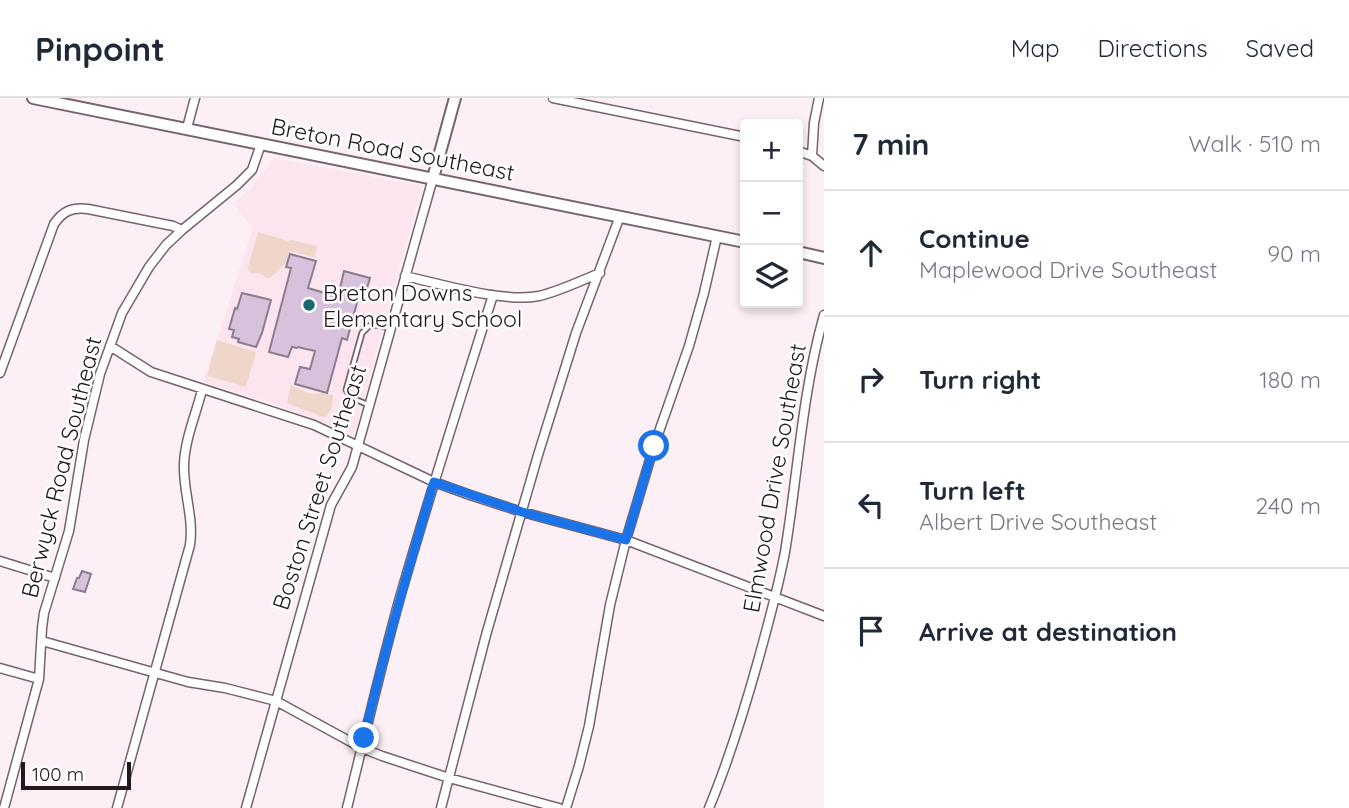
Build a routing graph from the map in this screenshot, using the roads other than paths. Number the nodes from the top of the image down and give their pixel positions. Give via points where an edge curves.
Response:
1 (37, 98) edge
2 (195, 98) edge
3 (455, 98) edge
4 (553, 98) edge
5 (819, 98) edge
6 (187, 128) junction
7 (740, 136) edge
8 (261, 144) junction
9 (803, 153) edge
10 (812, 156) junction
11 (824, 166) edge
12 (433, 178) junction
13 (620, 216) junction
14 (182, 230) junction
15 (717, 236) junction
16 (740, 241) edge
17 (803, 254) edge
18 (824, 258) edge
19 (600, 273) junction
20 (405, 276) junction
21 (494, 296) junction
22 (824, 315) edge
23 (391, 329) junction
24 (110, 346) junction
25 (0, 373) edge
26 (202, 390) junction
27 (369, 405) junction
28 (358, 445) junction
29 (434, 482) junction
30 (522, 512) junction
31 (626, 540) junction
32 (0, 561) edge
33 (55, 578) junction
34 (775, 598) junction
35 (824, 616) edge
36 (41, 642) junction
37 (0, 668) edge
38 (155, 671) junction
39 (39, 679) junction
40 (276, 701) junction
41 (362, 748) junction
42 (449, 778) junction
43 (0, 785) edge
44 (9, 787) junction
45 (4, 808) edge
46 (117, 808) edge
47 (246, 808) edge
48 (347, 808) edge
49 (441, 808) edge
50 (559, 808) edge
51 (566, 808) edge
52 (709, 808) edge

1 - 6 main road, Breton Road Southeast
2 - 6 street
3 - 12 main road, Boston Street Southeast
4 - 7 street
5 - 10 street
6 - 8 main road, Breton Road Southeast
8 - 12 main road, Breton Road Southeast
8 - 14 street, Berwyck Road Southeast via 252,170
9 - 10 street
10 - 11 street
12 - 13 main road, Breton Road Southeast
12 - 20 street, Boston Street Southeast
13 - 15 main road, Breton Road Southeast
13 - 19 street
14 - 24 street, Berwyck Road Southeast via 134,290
14 - 25 street via 88,209 60,215
15 - 16 main road, Breton Road Southeast
15 - 31 street via 689,346
17 - 18 main road
19 - 21 street via 537,296
19 - 30 street via 576,333
20 - 21 street
20 - 23 street, Boston Street Southeast
21 - 29 street
22 - 34 street, Elmwood Drive Southeast via 805,397
23 - 27 street, Boston Street Southeast
23 - 27 lane via 369,326 354,359 346,390
24 - 26 street via 151,372
24 - 33 street, Berwyck Road Southeast via 86,429 69,531
26 - 28 street via 314,425
26 - 38 street via 184,462 190,545
27 - 28 street, Boston Street Southeast
28 - 29 street
28 - 40 street, Boston Street Southeast via 352,467 331,505
29 - 30 street
29 - 41 street
30 - 31 street
30 - 42 street
31 - 34 street
31 - 51 street via 589,726
32 - 33 street
33 - 36 street, Berwyck Road Southeast
34 - 35 street
34 - 52 street, Elmwood Drive Southeast via 739,729
36 - 38 street
36 - 39 street, Berwyck Road Southeast
37 - 39 street
38 - 40 street
38 - 46 street
39 - 44 street, Berwyck Road Southeast
40 - 41 street
40 - 47 street, Boston Street Southeast
41 - 42 street
41 - 48 street
42 - 49 street
42 - 50 street
43 - 44 street
44 - 45 street, Berwyck Road Southeast

